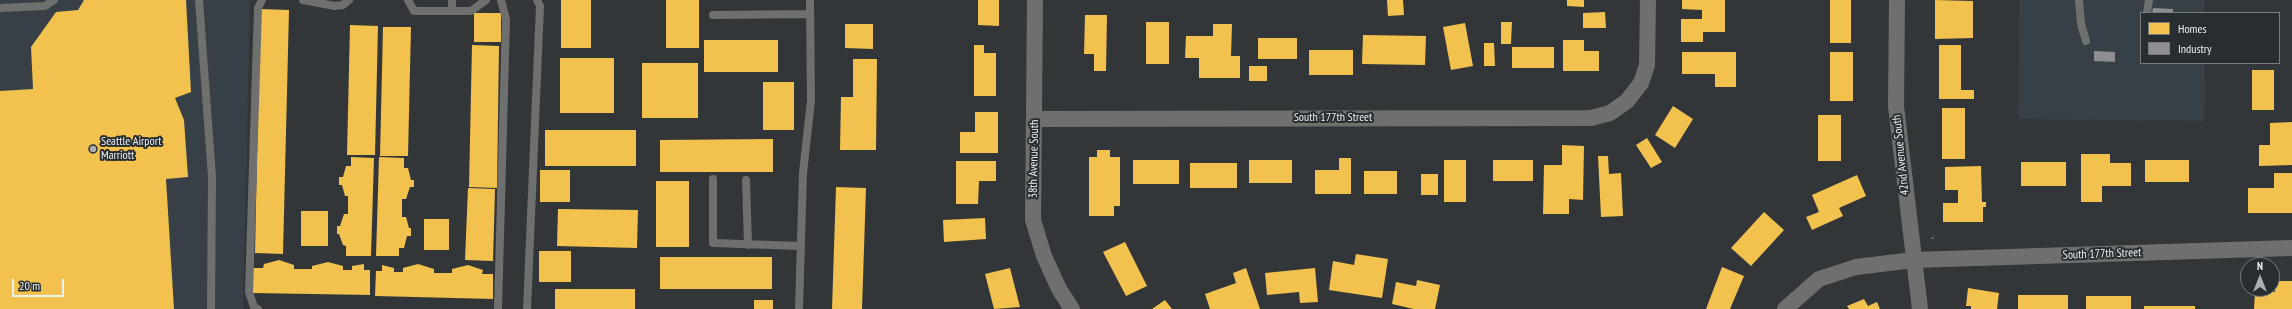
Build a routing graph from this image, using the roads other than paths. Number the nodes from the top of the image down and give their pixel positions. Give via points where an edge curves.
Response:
1 (54, 0) edge
2 (199, 0) edge
3 (262, 0) edge
4 (307, 0) edge
5 (349, 0) edge
6 (408, 0) edge
7 (452, 0) edge
8 (486, 0) edge
9 (501, 0) edge
10 (537, 0) edge
11 (810, 0) edge
12 (1035, 0) edge
13 (1648, 0) edge
14 (1897, 0) edge
15 (2079, 0) edge
16 (2149, 0) edge
17 (0, 8) edge
18 (452, 11) junction
19 (2147, 12) edge
20 (810, 14) junction
21 (713, 15) dead end
22 (2086, 41) dead end
23 (1035, 119) junction
24 (713, 179) dead end
25 (746, 180) dead end
26 (748, 245) junction
27 (801, 246) junction
28 (2292, 248) edge
29 (1913, 260) junction
30 (255, 308) edge
31 (211, 309) edge
32 (498, 309) edge
33 (527, 309) edge
34 (799, 309) edge
35 (1072, 309) edge
36 (1785, 309) edge
37 (1920, 309) edge

1 - 17 lane via 45,6
2 - 31 lane via 212,177
3 - 30 lane via 258,8 249,292
4 - 5 lane via 335,6
6 - 18 lane via 414,11
7 - 18 lane
8 - 18 lane via 471,11
9 - 32 lane via 506,19
10 - 33 lane via 540,6
11 - 20 lane
12 - 23 street, 38th Avenue South
13 - 23 street, South 177th Street via 1648,65 1641,83 1627,101 1610,113 1591,118
14 - 29 street, 42nd Avenue South via 1896,106
15 - 22 lane via 2081,24
16 - 19 lane
20 - 21 lane
20 - 27 lane via 811,100 803,173
23 - 35 street, 38th Avenue South via 1033,220 1044,256 1059,289
24 - 26 lane via 713,244
25 - 26 lane
26 - 27 lane
27 - 34 lane
28 - 29 street, South 177th Street
29 - 36 street, South 177th Street via 1856,267 1819,279
29 - 37 street, 42nd Avenue South

